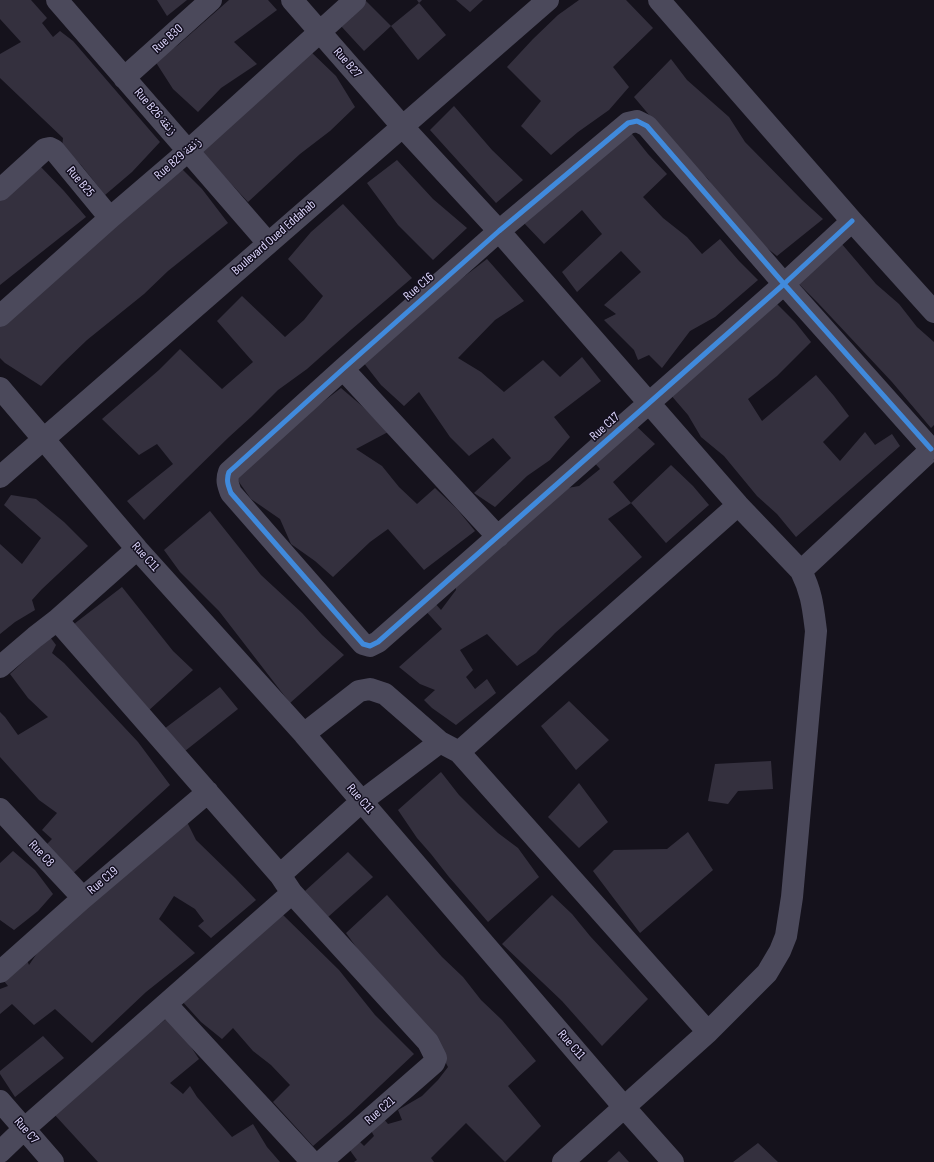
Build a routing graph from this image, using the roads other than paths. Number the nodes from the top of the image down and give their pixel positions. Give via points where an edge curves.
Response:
1 (57, 0) edge
2 (212, 0) edge
3 (292, 0) edge
4 (355, 0) edge
5 (548, 0) edge
6 (659, 0) edge
7 (319, 31) junction
8 (124, 78) junction
9 (402, 126) junction
10 (188, 151) junction
11 (0, 190) edge
12 (110, 218) junction
13 (852, 221) junction
14 (499, 231) junction
15 (268, 243) junction
16 (784, 284) junction
17 (934, 312) edge
18 (0, 316) edge
19 (343, 369) junction
20 (0, 388) edge
21 (648, 403) junction
22 (43, 440) junction
23 (932, 448) edge
24 (0, 477) edge
25 (738, 505) junction
26 (498, 537) junction
27 (137, 549) junction
28 (801, 571) junction
29 (57, 620) junction
30 (370, 646) joint
31 (0, 667) edge
32 (304, 734) junction
33 (440, 742) junction
34 (459, 752) junction
35 (208, 792) junction
36 (362, 801) junction
37 (0, 809) edge
38 (280, 875) junction
39 (292, 893) junction
40 (83, 898) junction
41 (0, 972) edge
42 (166, 1004) junction
43 (708, 1032) junction
44 (0, 1101) edge
45 (624, 1107) junction
46 (24, 1129) junction
47 (0, 1152) edge
48 (53, 1162) edge
49 (312, 1162) edge
50 (321, 1162) edge
51 (563, 1162) edge
52 (672, 1162) edge

1 - 8 street, Rue B26 زنقة
2 - 8 street, Rue B30
3 - 7 street, Rue B27
4 - 7 street, Rue B29 زنقة
5 - 9 street, Boulevard Oued Eddahab
6 - 13 street
7 - 9 street, Rue B27
7 - 10 street, Rue B29 زنقة
8 - 10 street, Rue B26 زنقة
9 - 14 street, Rue B27
9 - 15 street, Boulevard Oued Eddahab
10 - 12 street, Rue B29 زنقة
10 - 15 street, Rue B26 زنقة
11 - 12 street, Rue B25 via 45,149 50,148
12 - 18 street, Rue B29 زنقة
13 - 16 street, Rue C17
13 - 17 street
14 - 16 street, Rue C16 via 628,123 637,121 647,126
14 - 19 street, Rue C16
14 - 21 street, Rue B27
15 - 22 street, Boulevard Oued Eddahab
16 - 21 street, Rue C17
16 - 23 street
19 - 26 street
19 - 30 street, Rue C16 via 229,472 227,478 231,493 363,644
20 - 22 street, Rue C11
21 - 25 street, Rue B27
21 - 26 street, Rue C17
22 - 24 street, Boulevard Oued Eddahab
22 - 27 street, Rue C11
23 - 28 street
25 - 28 street, Rue B27
25 - 34 street
26 - 30 street, Rue C17 via 378,642
27 - 29 street
27 - 32 street, Rue C11
28 - 43 street, Rue B27 via 812,597 816,631 792,896 786,936 768,973
29 - 31 street via 34,636
29 - 35 street
32 - 33 street via 359,691 370,689 385,694
32 - 36 street, Rue C11
33 - 34 street
33 - 36 street
34 - 43 street
35 - 38 street
35 - 40 street, Rue C19
36 - 38 street
36 - 45 street, Rue C11
37 - 40 street, Rue C8
38 - 39 street
39 - 42 street
39 - 50 street, Rue C21 via 428,1042 436,1058 434,1063
40 - 41 street, Rue C19
42 - 46 street
42 - 49 street
43 - 45 street, Rue B27
44 - 46 street, Rue C7
45 - 51 street, Rue B27
45 - 52 street, Rue C11
46 - 47 street
46 - 48 street, Rue C7

